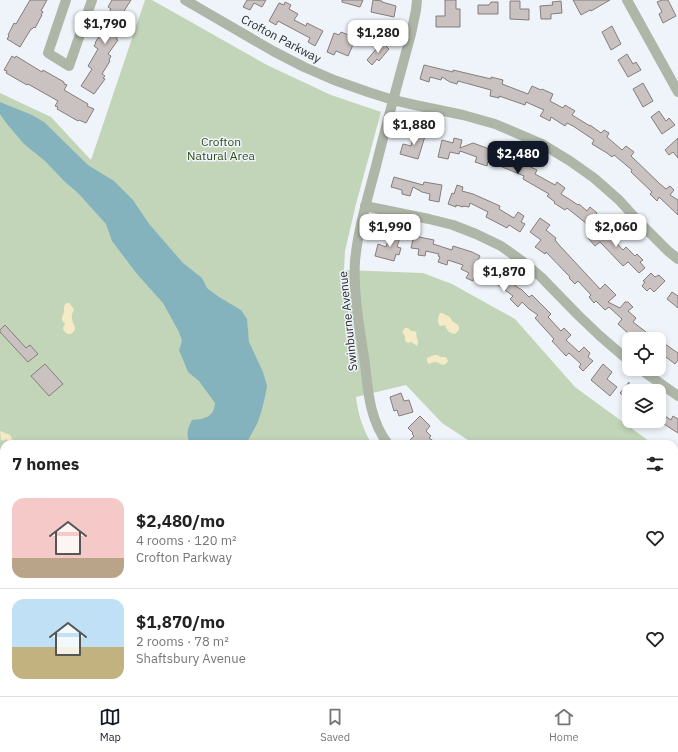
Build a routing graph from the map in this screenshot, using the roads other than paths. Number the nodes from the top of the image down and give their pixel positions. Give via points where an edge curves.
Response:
1 (66, 0) edge
2 (92, 0) edge
3 (185, 0) edge
4 (416, 0) edge
5 (627, 0) edge
6 (678, 92) edge
7 (394, 100) junction
8 (365, 206) junction
9 (678, 259) edge
10 (622, 355) edge
11 (650, 376) edge
12 (678, 396) edge
13 (386, 440) edge

1 - 2 street via 48,53 69,66
3 - 7 street, Crofton Parkway via 304,67
4 - 7 street, Swinburne Avenue via 411,34
5 - 6 street
7 - 8 street, Swinburne Avenue
7 - 9 street, Crofton Parkway via 495,124 542,144 594,178
8 - 10 street via 453,225 501,246 541,277
8 - 13 street, Swinburne Avenue via 356,254 356,299 370,404 377,426
11 - 12 street

